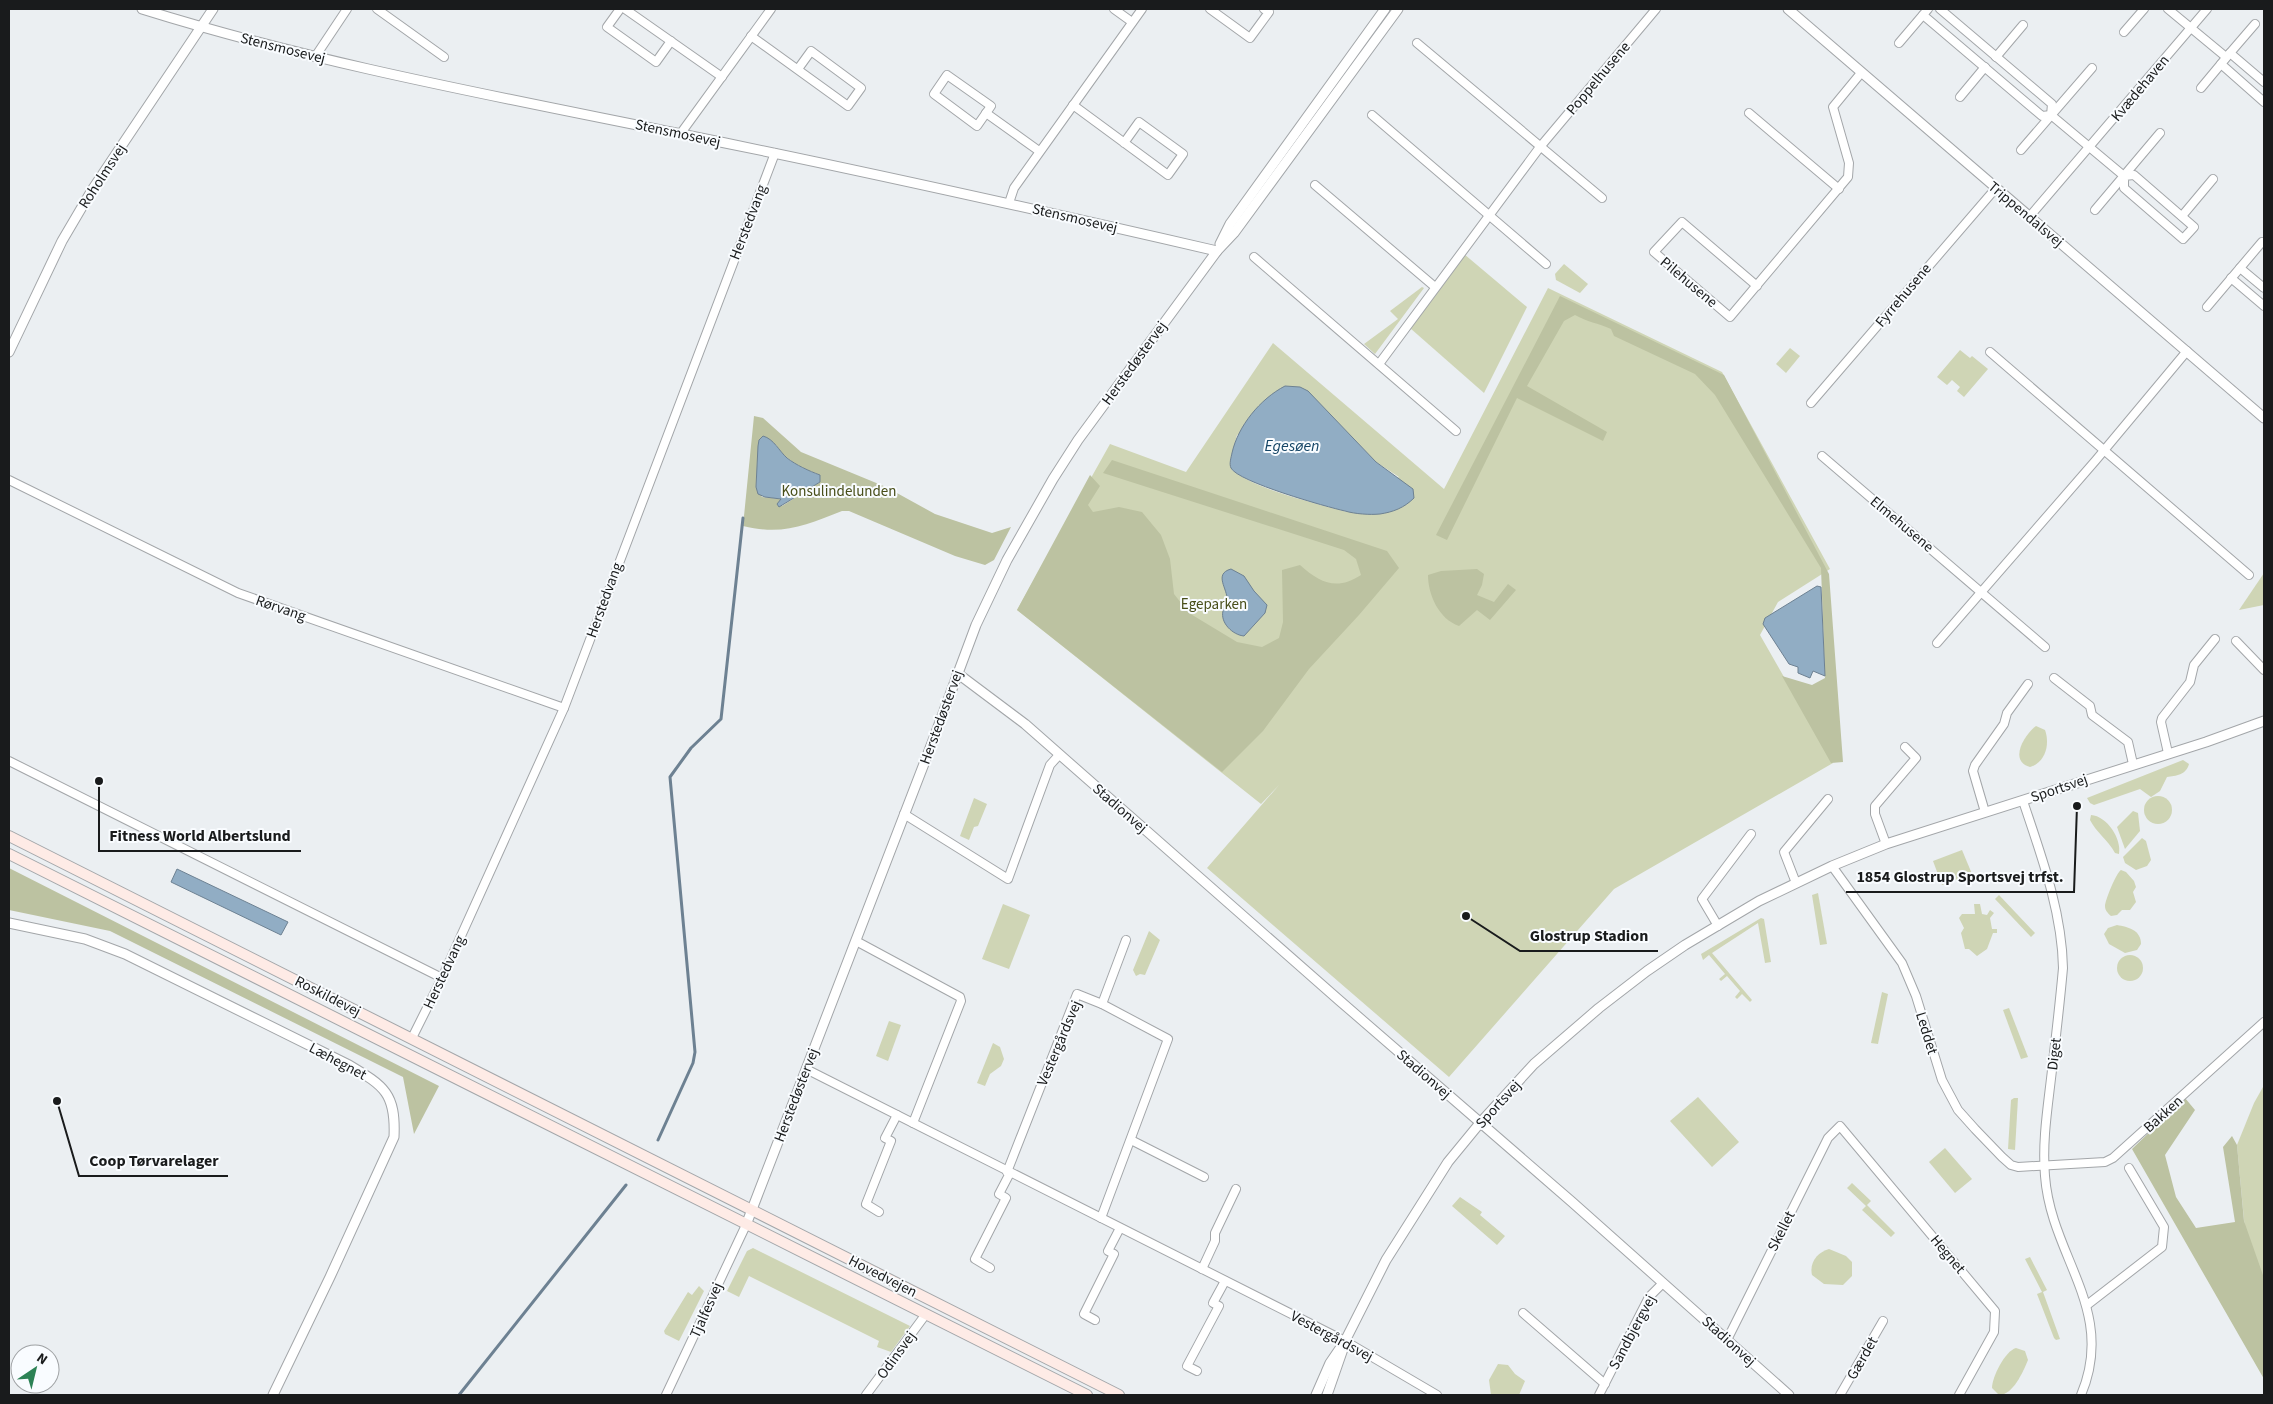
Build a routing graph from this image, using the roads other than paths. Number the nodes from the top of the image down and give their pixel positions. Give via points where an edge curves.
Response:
1 (142, 9) edge
2 (213, 9) edge
3 (347, 9) edge
4 (377, 9) edge
5 (620, 9) edge
6 (625, 9) edge
7 (771, 9) edge
8 (1114, 9) edge
9 (1142, 9) edge
10 (1210, 9) edge
11 (1264, 9) edge
12 (1385, 9) edge
13 (1398, 9) edge
14 (1656, 9) edge
15 (1788, 9) edge
16 (1940, 9) edge
17 (2144, 9) edge
18 (2168, 9) edge
19 (2207, 9) edge
20 (1926, 12) edge
21 (1132, 22) junction
22 (2255, 24) dead end
23 (2023, 25) dead end
24 (200, 27) junction
25 (2191, 28) junction
26 (2124, 32) dead end
27 (751, 36) junction
28 (671, 41) junction
29 (1417, 43) dead end
30 (1899, 43) dead end
31 (2228, 55) junction
32 (315, 57) junction
33 (444, 57) dead end
34 (1996, 57) junction
35 (2221, 64) junction
36 (1985, 67) junction
37 (2092, 68) dead end
38 (798, 69) junction
39 (1861, 72) junction
40 (722, 77) junction
41 (2264, 82) edge
42 (2201, 88) dead end
43 (1960, 97) dead end
44 (2264, 102) edge
45 (1073, 105) junction
46 (986, 113) junction
47 (1749, 113) dead end
48 (1372, 115) dead end
49 (2051, 116) junction
50 (681, 134) junction
51 (2160, 134) dead end
52 (1124, 143) junction
53 (1540, 147) junction
54 (2089, 148) junction
55 (2021, 150) dead end
56 (1039, 151) junction
57 (774, 153) junction
58 (2124, 176) junction
59 (2213, 179) dead end
60 (1315, 185) dead end
61 (1996, 188) junction
62 (1839, 189) junction
63 (1602, 198) dead end
64 (1009, 203) junction
65 (2095, 210) dead end
66 (1490, 215) junction
67 (2030, 216) junction
68 (2182, 216) junction
69 (2262, 242) dead end
70 (1217, 251) junction
71 (1254, 257) dead end
72 (1546, 264) dead end
73 (2240, 268) junction
74 (2231, 278) junction
75 (1757, 286) junction
76 (1435, 287) junction
77 (2264, 288) edge
78 (2264, 306) edge
79 (2206, 307) dead end
80 (12, 337) edge
81 (9, 352) edge
82 (1990, 352) dead end
83 (2187, 352) junction
84 (1379, 364) junction
85 (1811, 403) dead end
86 (2264, 418) edge
87 (1456, 431) dead end
88 (2104, 450) junction
89 (1822, 456) dead end
90 (9, 480) edge
91 (2249, 575) dead end
92 (1982, 591) junction
93 (2215, 639) dead end
94 (2236, 641) dead end
95 (1937, 643) dead end
96 (2045, 647) dead end
97 (2264, 670) edge
98 (958, 673) junction
99 (2054, 678) dead end
100 (2028, 684) dead end
101 (564, 708) junction
102 (2264, 721) edge
103 (1905, 747) dead end
104 (2168, 753) junction
105 (1059, 754) junction
106 (9, 761) edge
107 (2133, 764) junction
108 (1828, 799) dead end
109 (2023, 801) junction
110 (1985, 812) junction
111 (904, 814) junction
112 (1751, 834) dead end
113 (9, 836) edge
114 (1886, 844) junction
115 (9, 854) edge
116 (1832, 866) junction
117 (1796, 883) junction
118 (9, 923) edge
119 (1718, 926) junction
120 (1126, 940) dead end
121 (856, 941) junction
122 (442, 978) junction
123 (1102, 1004) junction
124 (2264, 1022) edge
125 (412, 1038) junction
126 (806, 1069) junction
127 (897, 1115) junction
128 (1480, 1122) junction
129 (913, 1123) junction
130 (1840, 1126) joint
131 (1131, 1140) junction
132 (648, 1157) joint
133 (2044, 1166) junction
134 (2129, 1168) dead end
135 (638, 1170) joint
136 (1009, 1172) junction
137 (1204, 1177) dead end
138 (1236, 1189) dead end
139 (752, 1209) junction
140 (879, 1212) dead end
141 (1102, 1218) junction
142 (746, 1225) junction
143 (1120, 1228) junction
144 (990, 1268) dead end
145 (1202, 1269) junction
146 (1225, 1281) junction
147 (1662, 1283) junction
148 (2087, 1305) junction
149 (1522, 1313) dead end
150 (926, 1314) junction
151 (1095, 1320) dead end
152 (1883, 1321) dead end
153 (1728, 1340) junction
154 (1345, 1341) junction
155 (1197, 1371) dead end
156 (1604, 1384) junction
157 (273, 1395) edge
158 (666, 1395) edge
159 (866, 1395) edge
160 (1087, 1395) edge
161 (1120, 1395) edge
162 (1316, 1395) edge
163 (1327, 1395) edge
164 (1437, 1395) edge
165 (1599, 1395) edge
166 (1790, 1395) edge
167 (1840, 1395) edge
168 (1959, 1395) edge
169 (2081, 1395) edge

1 - 24 street, Stensmosevej
2 - 24 street, Roholmsvej
3 - 32 street
4 - 33 street
5 - 28 street via 607,27 656,62
6 - 28 street
7 - 27 street
8 - 21 street
9 - 21 street
10 - 11 street via 1250,38 1269,12
12 - 70 street, Herstedøstervej via 1230,224
13 - 70 street, Herstedøstervej via 1234,233
14 - 53 street, Poppelhusene
15 - 39 street, Trippendalsvej
16 - 34 street
17 - 26 street
18 - 25 street
19 - 25 street, Kvædehaven
20 - 30 street
20 - 36 street
21 - 45 street
22 - 31 street
23 - 34 street
24 - 32 street, Stensmosevej
24 - 80 street, Roholmsvej via 92,190
25 - 31 street
25 - 54 street, Kvædehaven
27 - 38 street
27 - 40 street
28 - 40 street
29 - 53 street
31 - 35 street
31 - 41 street
32 - 50 street, Stensmosevej
34 - 49 street via 2052,104
35 - 42 street
35 - 44 street
36 - 43 street
36 - 49 street via 2042,116
37 - 49 street
38 - 38 street via 848,106 860,88 811,51
39 - 61 street, Trippendalsvej
39 - 62 street, Pilehusene via 1835,103 1834,111 1850,170
40 - 50 street
45 - 52 street
45 - 56 street
46 - 46 street via 991,106 947,75 934,94 977,126
46 - 56 street
47 - 62 street
48 - 66 street
49 - 54 street
49 - 55 street
50 - 57 street, Stensmosevej
51 - 58 street
52 - 52 street via 1168,175 1183,154 1139,122
53 - 63 street
53 - 66 street, Poppelhusene
54 - 58 street
54 - 67 street, Kvædehaven
56 - 64 street via 1014,188
57 - 64 street, Stensmosevej
57 - 101 street, Herstedvang
58 - 65 street
58 - 68 street via 2134,176
58 - 68 street via 2124,188 2184,239 2194,227
59 - 68 street
60 - 76 street
61 - 67 street, Trippendalsvej
61 - 85 street, Fyrrehusene
62 - 75 street, Pilehusene
64 - 70 street, Stensmosevej
66 - 72 street
66 - 76 street, Poppelhusene
67 - 83 street, Trippendalsvej
69 - 73 street
70 - 98 street, Herstedøstervej via 1082,434 1053,479 1007,560 976,625
71 - 84 street
73 - 74 street
73 - 77 street
74 - 78 street
74 - 79 street
75 - 75 street, Pilehusene via 1682,222 1654,252 1730,317
76 - 84 street, Poppelhusene
80 - 81 street, Roholmsvej
82 - 88 street
83 - 86 street, Trippendalsvej
83 - 88 street
84 - 87 street
88 - 91 street
88 - 92 street
89 - 92 street, Elmehusene
90 - 101 street, Rørvang via 238,593
92 - 95 street
92 - 96 street, Elmehusene
93 - 104 street via 2194,665 2190,682 2162,718
94 - 97 street
98 - 105 street, Stadionvej
98 - 111 street, Herstedøstervej
99 - 107 street via 2090,706 2092,715 2128,742
100 - 110 street via 1975,765 1973,771
101 - 122 street, Herstedvang
102 - 104 street, Sportsvej
103 - 114 street via 1916,758 1875,806
104 - 107 street, Sportsvej
105 - 111 street via 1050,765 1008,879
105 - 128 street, Stadionvej
106 - 122 street
107 - 109 street, Sportsvej
108 - 117 street via 1784,852
109 - 110 street, Sportsvej
109 - 133 street, Diget via 2055,906 2063,952
110 - 114 street, Sportsvej
111 - 121 street, Herstedøstervej
112 - 119 street via 1702,899
113 - 125 main road, Roskildevej
114 - 116 street, Sportsvej
115 - 135 main road, Roskildevej
116 - 117 street, Sportsvej
116 - 133 street, Leddet via 1902,963 1916,996 1942,1080 1958,1110 2011,1165
117 - 119 street, Sportsvej
118 - 157 street, Læhegnet via 85,939 125,954 349,1065 374,1080 388,1094 395,1116 394,1137
119 - 128 street, Sportsvej via 1685,944 1599,1008 1534,1064
120 - 123 street
121 - 126 street, Herstedøstervej
121 - 129 street via 960,997
122 - 125 street, Herstedvang
123 - 131 street, Vestergårdsvej via 1168,1039
123 - 136 street, Vestergårdsvej via 1077,994
124 - 133 street, Bakken via 2113,1158 2105,1162
125 - 132 main road, Roskildevej
126 - 127 street, Vestergårdsvej
126 - 139 street, Herstedøstervej
127 - 129 street, Vestergårdsvej
127 - 140 street via 885,1138 891,1141 866,1204
128 - 147 street, Stadionvej
128 - 154 street, Sportsvej via 1448,1162 1386,1260
129 - 136 street, Vestergårdsvej
130 - 153 street, Skellet via 1828,1138
130 - 168 street, Hegnet via 1995,1311 1994,1332
131 - 137 street
131 - 141 street, Vestergårdsvej
132 - 139 main road, Hovedvejen
133 - 148 street, Diget via 2054,1220
134 - 148 street via 2164,1228 2162,1247
135 - 142 main road, Hovedvejen
136 - 141 street, Vestergårdsvej
136 - 144 street, Vestergårdsvej via 999,1194 1006,1198 975,1260
138 - 145 street
139 - 142 street, Herstedøstervej
139 - 161 main road, Hovedvejen
141 - 143 street, Vestergårdsvej
142 - 150 main road, Hovedvejen
142 - 158 street, Tjalfesvej
143 - 145 street, Vestergårdsvej
143 - 151 street via 1108,1251 1114,1254 1084,1314
145 - 146 street, Vestergårdsvej
146 - 154 street, Vestergårdsvej
146 - 155 street via 1213,1303 1219,1306 1188,1366
147 - 153 street, Stadionvej
147 - 156 street, Sandbjergvej via 1649,1297
148 - 169 street, Diget via 2092,1328 2092,1354
149 - 156 street, Sandbjergvej
150 - 159 street, Odinsvej
150 - 160 main road, Hovedvejen
152 - 167 street, Gærdet
153 - 166 street, Stadionvej
154 - 162 street, Sportsvej via 1330,1363
154 - 163 street, Sportsvej
154 - 164 street, Vestergårdsvej
156 - 165 street, Sandbjergvej

